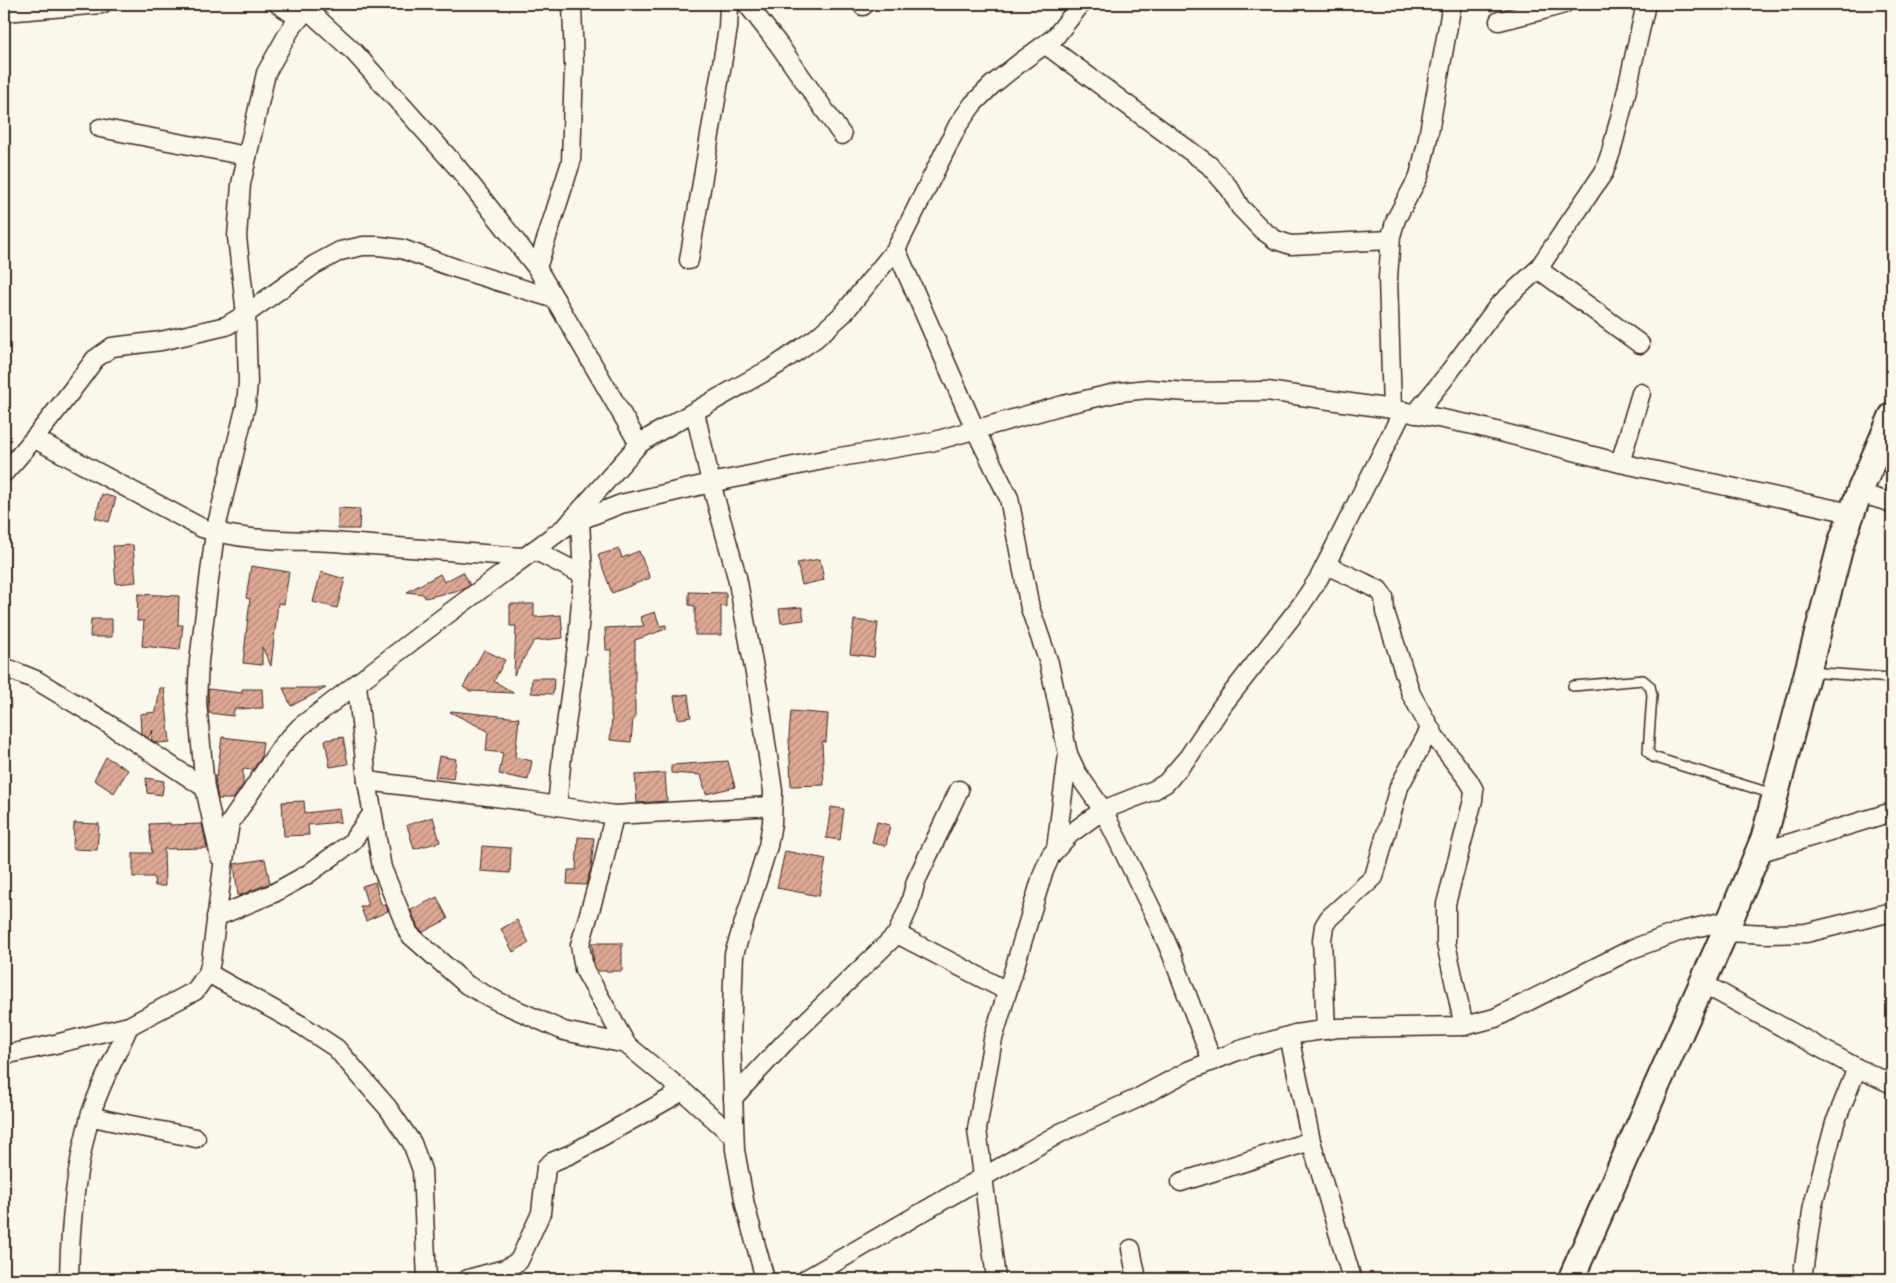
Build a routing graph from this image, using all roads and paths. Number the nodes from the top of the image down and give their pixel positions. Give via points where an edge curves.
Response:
1 (102, 4) edge
2 (278, 4) edge
3 (572, 4) edge
4 (729, 4) edge
5 (747, 4) edge
6 (1081, 4) edge
7 (1452, 4) edge
8 (1564, 4) edge
9 (1646, 4) edge
10 (305, 10) edge
11 (4, 12) edge
12 (1498, 20) dead end
13 (1046, 45) junction
14 (100, 128) dead end
15 (842, 135) dead end
16 (247, 156) junction
17 (1390, 240) junction
18 (896, 249) junction
19 (690, 260) dead end
20 (537, 268) junction
21 (1538, 269) junction
22 (555, 299) junction
23 (246, 314) junction
24 (1640, 344) dead end
25 (1641, 393) dead end
26 (1403, 411) junction
27 (695, 412) junction
28 (1892, 416) edge
29 (975, 429) junction
30 (35, 439) junction
31 (639, 444) junction
32 (1620, 463) junction
33 (4, 473) edge
34 (711, 483) junction
35 (1855, 503) junction
36 (1892, 503) edge
37 (574, 523) junction
38 (214, 532) junction
39 (529, 554) junction
40 (1326, 565) junction
41 (583, 575) junction
42 (4, 667) edge
43 (1808, 672) junction
44 (1892, 678) edge
45 (357, 684) junction
46 (1572, 686) dead end
47 (1430, 729) junction
48 (1068, 754) junction
49 (367, 781) junction
50 (205, 788) junction
51 (959, 790) dead end
52 (1776, 795) junction
53 (557, 806) junction
54 (772, 806) junction
55 (1103, 810) junction
56 (1892, 812) edge
57 (372, 814) junction
58 (614, 815) junction
59 (1056, 849) junction
60 (1758, 853) junction
61 (222, 866) junction
62 (1892, 912) edge
63 (216, 917) junction
64 (1728, 926) junction
65 (897, 934) junction
66 (208, 973) junction
67 (1702, 983) junction
68 (1006, 991) junction
69 (129, 1026) junction
70 (1464, 1026) junction
71 (1326, 1030) junction
72 (1289, 1036) junction
73 (626, 1044) junction
74 (4, 1055) edge
75 (1212, 1061) junction
76 (1857, 1068) junction
77 (1892, 1084) edge
78 (683, 1091) junction
79 (733, 1098) junction
80 (90, 1116) junction
81 (734, 1137) junction
82 (196, 1138) dead end
83 (1311, 1141) junction
84 (984, 1175) junction
85 (1181, 1182) dead end
86 (1131, 1249) dead end
87 (69, 1279) edge
88 (427, 1279) edge
89 (468, 1279) edge
90 (765, 1279) edge
91 (806, 1279) edge
92 (996, 1279) edge
93 (1137, 1279) edge
94 (1352, 1279) edge
95 (1571, 1279) edge
96 (1802, 1279) edge

1 - 11 street
2 - 10 street
3 - 20 street via 571,162
4 - 19 street via 728,28
5 - 15 street
6 - 13 street
7 - 17 street via 1419,176 1396,219
8 - 12 street
9 - 21 street via 1604,172
10 - 16 street via 266,73
10 - 20 street via 354,52 438,146
13 - 17 street via 1209,165 1230,189 1240,207 1276,240 1291,245
13 - 18 street via 1022,60 973,104 958,125
14 - 16 street
16 - 23 street via 241,184 237,237
17 - 26 street via 1388,278
18 - 27 street via 843,314 816,338 777,365
18 - 29 street
20 - 22 street
21 - 24 street
21 - 26 street via 1498,306 1444,379
22 - 23 street via 402,249 363,246 340,252 314,265
22 - 31 street
23 - 30 street via 208,332 108,348 95,358
23 - 38 street via 246,405
25 - 32 street
26 - 29 street via 1267,391 1148,389 1101,396
26 - 32 street via 1473,425
26 - 40 street
27 - 31 street
27 - 34 street
28 - 35 street
29 - 34 street via 931,442
29 - 48 street via 1009,498 1030,608 1049,663
30 - 33 street
30 - 38 street
31 - 37 street
32 - 35 street
34 - 37 street via 621,504
34 - 54 street via 737,577 759,695 773,791
35 - 36 street
35 - 43 street
37 - 39 street
37 - 41 street
38 - 39 street via 240,537
38 - 50 street via 196,702
39 - 41 street
39 - 45 street
40 - 47 street via 1379,590 1411,694
40 - 55 street via 1301,605 1166,783
41 - 53 street
42 - 50 street via 45,685
43 - 44 lane
43 - 52 street
45 - 49 street
45 - 61 street via 300,727 281,747 230,823
46 - 52 lane via 1642,680 1650,686 1652,695 1648,752 1653,757
47 - 70 street via 1474,790 1446,904 1446,944
47 - 71 street via 1399,787 1374,877 1324,926
48 - 55 street
48 - 59 street
49 - 53 street
49 - 57 street
50 - 61 street
51 - 65 street via 916,881 909,908
52 - 60 street
53 - 58 street
54 - 58 street
54 - 79 street via 768,846 734,954
55 - 59 street via 1070,834
55 - 75 street via 1172,954
56 - 60 street
57 - 63 street via 351,843 308,874 274,893
57 - 73 street via 382,868 409,934 467,985 497,1001 564,1031
58 - 73 street via 580,945 584,970
59 - 68 street via 1043,874
60 - 64 street
61 - 63 street
62 - 64 street via 1806,933 1769,934
63 - 66 street
64 - 67 street
64 - 70 street via 1681,931 1632,949 1495,1018
65 - 68 street
65 - 79 street
66 - 69 street via 195,991
66 - 88 street via 336,1048 388,1108 412,1143 422,1170
67 - 76 street
67 - 95 street
68 - 84 street via 993,1039 977,1129
69 - 74 street
69 - 80 street
70 - 71 street
71 - 72 street
72 - 75 street
72 - 83 street
73 - 78 street
75 - 84 street via 1136,1100 1060,1133
76 - 77 street
76 - 96 street via 1836,1123 1812,1205
78 - 81 street
78 - 89 street via 546,1167 541,1213 519,1261 505,1269
79 - 81 street
80 - 82 street
80 - 87 street via 73,1200
81 - 90 street via 745,1205
83 - 85 street
83 - 94 street
84 - 91 street
84 - 92 street
86 - 93 street

